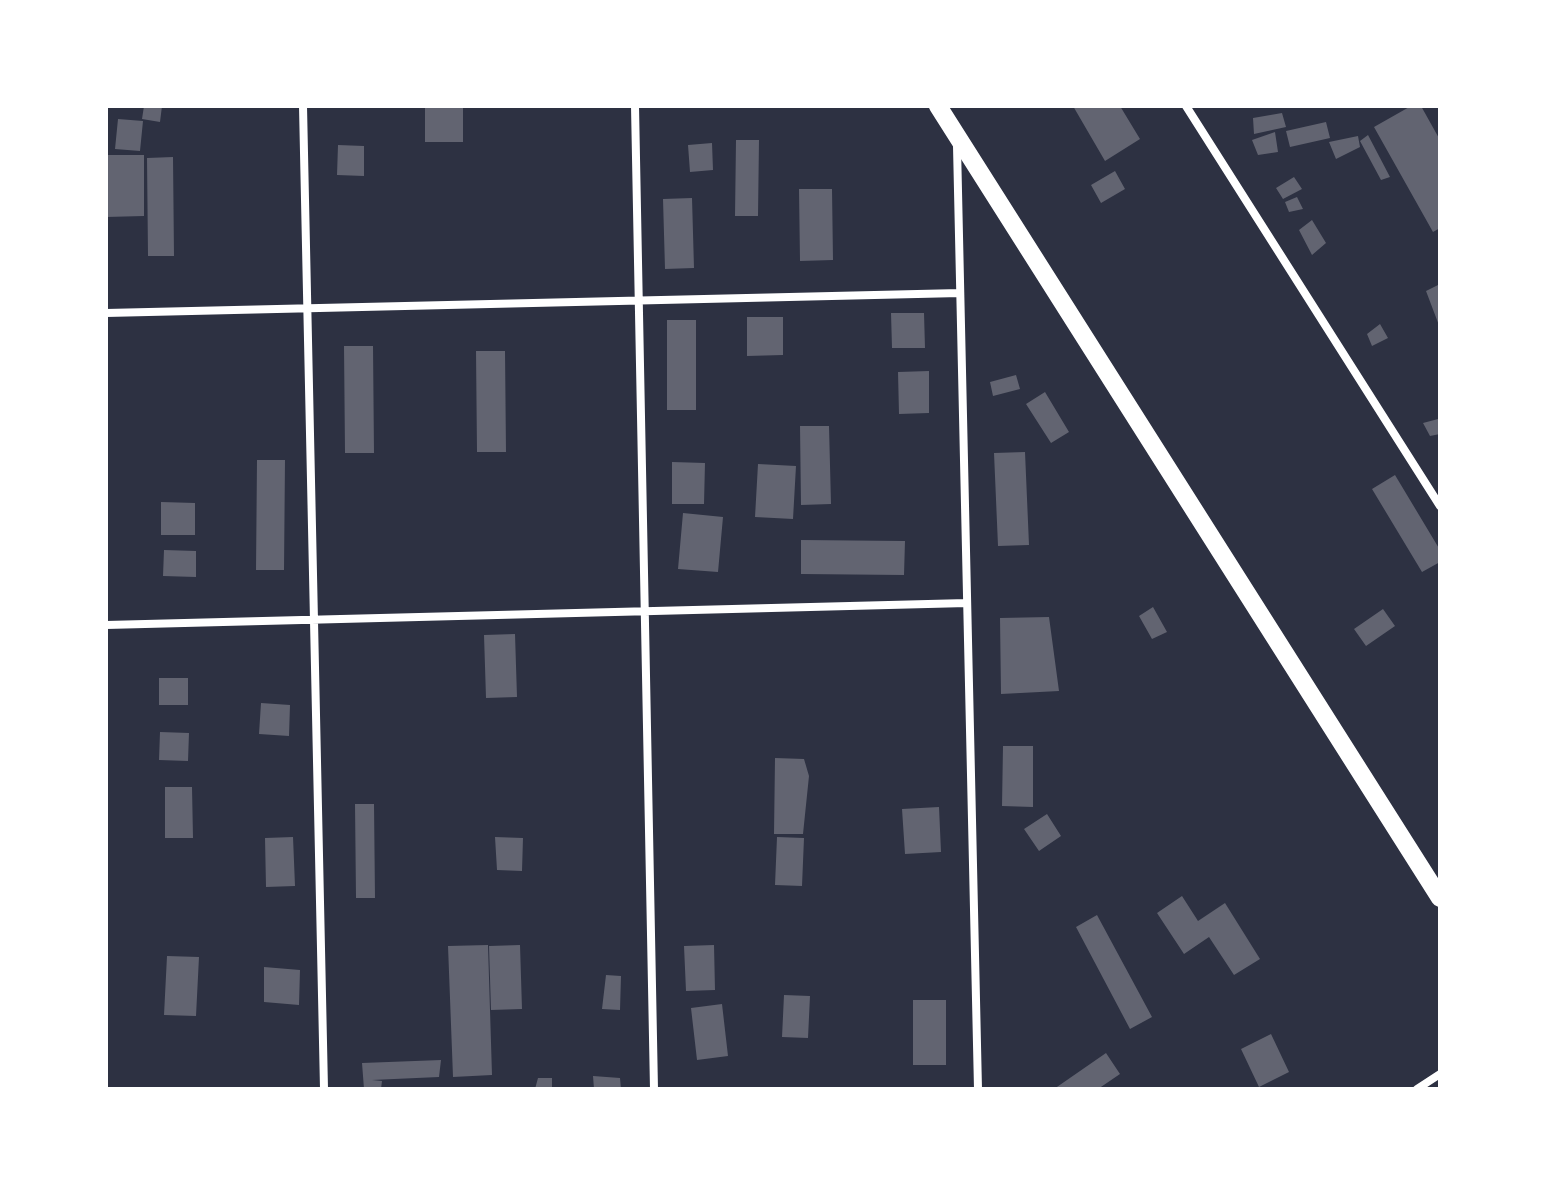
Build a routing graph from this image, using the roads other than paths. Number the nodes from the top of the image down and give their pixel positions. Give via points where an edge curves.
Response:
1 (303, 106) edge
2 (635, 106) edge
3 (938, 106) edge
4 (1186, 106) edge
5 (957, 136) junction
6 (960, 293) junction
7 (638, 300) junction
8 (307, 308) junction
9 (106, 313) edge
10 (1440, 506) edge
11 (967, 603) junction
12 (644, 611) junction
13 (314, 619) junction
14 (106, 625) edge
15 (1440, 898) edge
16 (1440, 1074) edge
17 (324, 1089) edge
18 (654, 1089) edge
19 (978, 1089) edge
20 (1417, 1089) edge

1 - 8 street
2 - 7 street
3 - 5 main road
4 - 10 street
5 - 6 street
5 - 15 main road
6 - 7 street
6 - 11 street
7 - 8 street
7 - 12 street
8 - 9 street
8 - 13 street
11 - 12 street
11 - 19 street
12 - 13 street
12 - 18 street
13 - 14 street
13 - 17 street
16 - 20 street

